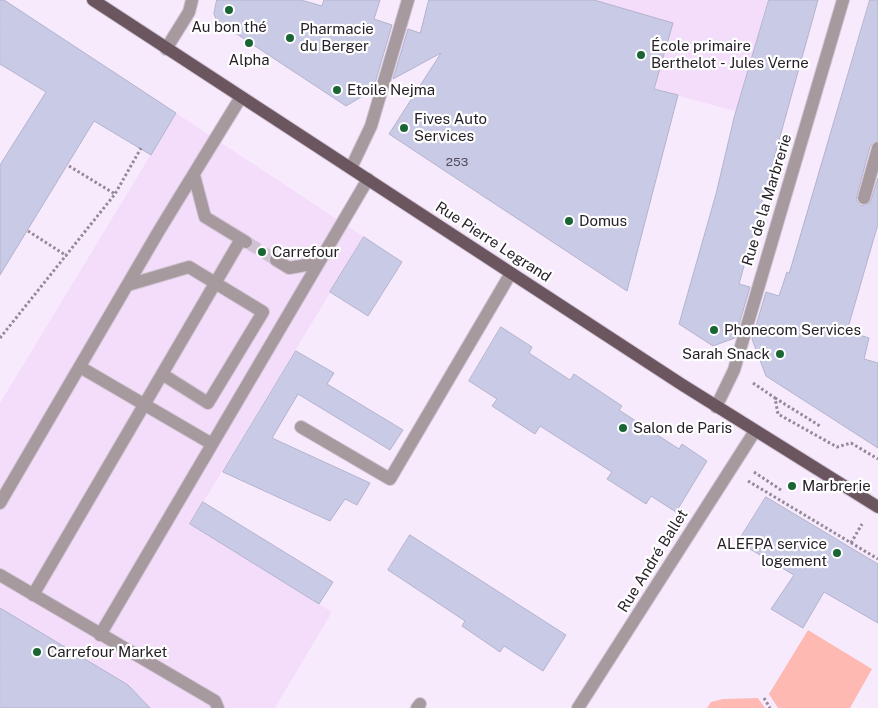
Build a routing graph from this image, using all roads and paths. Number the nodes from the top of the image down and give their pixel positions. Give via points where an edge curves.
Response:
1 (94, 0) edge
2 (192, 0) edge
3 (408, 0) edge
4 (844, 0) edge
5 (166, 49) junction
6 (241, 97) junction
7 (141, 148) dead end
8 (878, 148) edge
9 (69, 166) dead end
10 (351, 168) junction
11 (194, 175) junction
12 (368, 179) junction
13 (115, 194) junction
14 (864, 198) dead end
15 (28, 231) dead end
16 (67, 256) junction
17 (276, 260) tunnel mouth
18 (317, 263) junction
19 (511, 273) junction
20 (215, 282) junction
21 (128, 285) junction
22 (0, 338) edge
23 (80, 367) junction
24 (734, 370) junction
25 (162, 374) junction
26 (775, 398) junction
27 (144, 405) junction
28 (716, 407) junction
29 (820, 426) dead end
30 (301, 427) dead end
31 (755, 430) junction
32 (212, 444) junction
33 (878, 459) edge
34 (759, 476) dead end
35 (748, 481) dead end
36 (781, 490) dead end
37 (0, 503) edge
38 (878, 506) edge
39 (878, 559) edge
40 (0, 575) edge
41 (33, 595) junction
42 (100, 635) junction
43 (764, 698) dead end
44 (218, 708) edge
45 (578, 708) edge
46 (770, 708) edge

1 - 5 main road, Rue Pierre Legrand
2 - 5 street via 189,12
3 - 10 street via 371,126
4 - 24 street, Rue de la Marbrerie
5 - 6 main road, Rue Pierre Legrand
6 - 10 main road, Rue Pierre Legrand
6 - 11 street
7 - 13 path
8 - 14 street
9 - 13 path
10 - 12 main road, Rue Pierre Legrand
11 - 20 street via 205,218 244,241
11 - 21 street
12 - 18 street
12 - 19 main road, Rue Pierre Legrand
13 - 16 path
15 - 16 path
16 - 22 path
17 - 18 street via 289,268
18 - 32 street
19 - 28 main road, Rue Pierre Legrand
19 - 30 street via 390,479
20 - 21 street via 189,267
20 - 25 street
20 - 25 street via 263,312 208,403
21 - 23 street
23 - 27 street
23 - 37 street
24 - 26 path
24 - 28 street, Rue de la Marbrerie
25 - 27 street
26 - 29 path
26 - 33 path via 778,414 837,447 851,443
27 - 32 street
27 - 41 street
28 - 31 main road, Rue Pierre Legrand
31 - 38 main road, Rue Pierre Legrand
31 - 45 street, Rue André Ballet
32 - 42 street
34 - 36 path
35 - 39 path
40 - 41 street
41 - 42 street
42 - 44 street via 214,701
43 - 46 path

